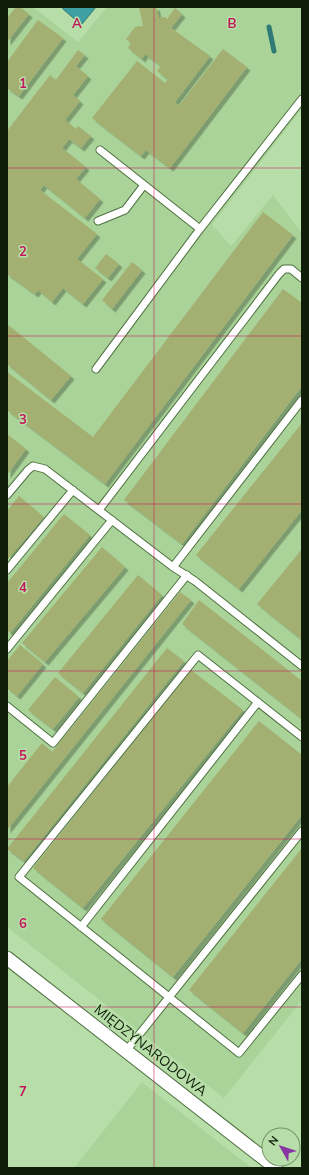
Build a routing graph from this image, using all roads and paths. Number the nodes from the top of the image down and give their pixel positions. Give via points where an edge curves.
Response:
1 (302, 99) edge
2 (100, 150) dead end
3 (144, 185) junction
4 (98, 221) dead end
5 (200, 229) junction
6 (302, 278) edge
7 (96, 369) dead end
8 (302, 400) edge
9 (73, 490) junction
10 (7, 495) edge
11 (99, 510) junction
12 (112, 520) junction
13 (173, 567) junction
14 (7, 570) edge
15 (187, 575) junction
16 (7, 649) edge
17 (302, 666) edge
18 (258, 702) junction
19 (7, 706) edge
20 (302, 737) edge
21 (302, 831) edge
22 (81, 927) junction
23 (7, 958) edge
24 (302, 975) edge
25 (169, 998) junction
26 (126, 1051) junction
27 (276, 1168) edge

1 - 5 lane
2 - 3 lane
3 - 4 lane via 125,210
3 - 5 lane
5 - 7 lane
6 - 11 lane via 291,269 284,269
8 - 13 lane
9 - 10 lane via 45,469 33,466
9 - 11 lane
9 - 14 lane
11 - 12 lane
12 - 13 lane
12 - 16 lane
13 - 15 lane
15 - 17 lane
15 - 19 lane via 53,743
18 - 20 lane
18 - 22 lane
18 - 22 lane via 198,654 19,877
21 - 25 lane
22 - 25 lane
23 - 26 street, MIĘDZYNARODOWA
24 - 25 lane via 239,1053
25 - 26 lane
26 - 27 street, MIĘDZYNARODOWA

